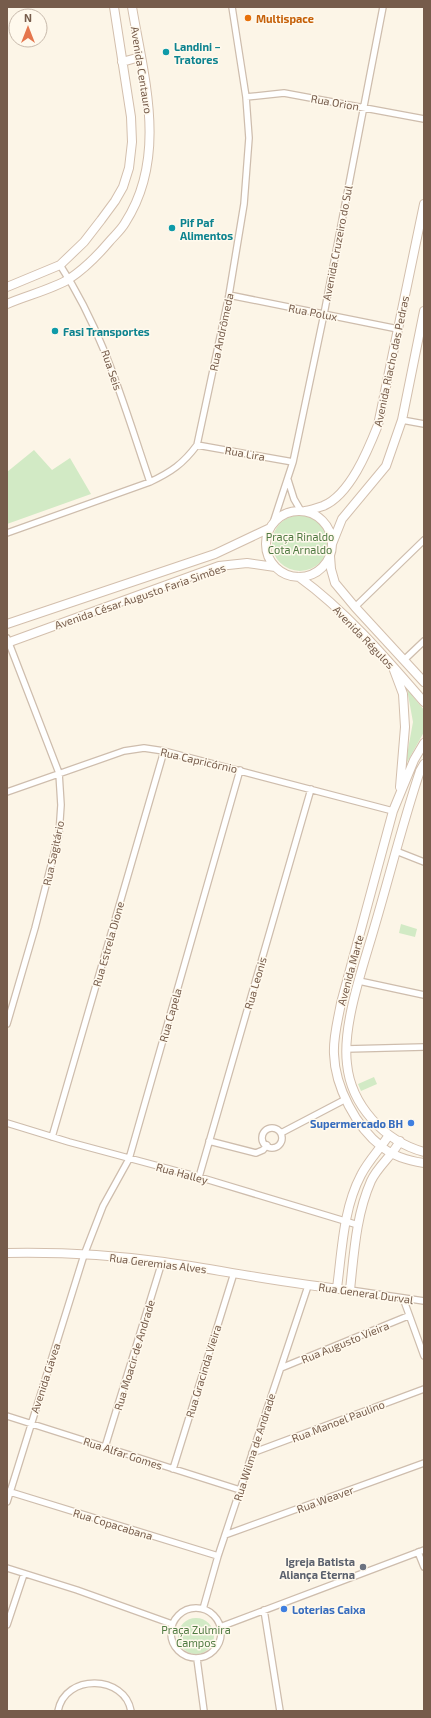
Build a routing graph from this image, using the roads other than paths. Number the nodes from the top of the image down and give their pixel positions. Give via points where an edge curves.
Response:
1 (114, 7) edge
2 (132, 7) edge
3 (232, 7) edge
4 (383, 7) edge
5 (140, 57) junction
6 (122, 62) junction
7 (246, 97) junction
8 (363, 108) junction
9 (424, 119) edge
10 (424, 204) edge
11 (60, 265) junction
12 (69, 279) junction
13 (7, 287) edge
14 (229, 295) junction
15 (7, 304) edge
16 (424, 310) edge
17 (324, 314) junction
18 (398, 329) junction
19 (402, 420) junction
20 (424, 424) edge
21 (197, 444) junction
22 (292, 462) junction
23 (288, 479) junction
24 (150, 482) junction
25 (303, 511) junction
26 (271, 525) junction
27 (7, 533) edge
28 (424, 540) edge
29 (332, 544) junction
30 (330, 556) junction
31 (275, 567) junction
32 (299, 577) junction
33 (355, 606) junction
34 (7, 624) edge
35 (7, 641) edge
36 (424, 641) edge
37 (404, 660) junction
38 (391, 664) junction
39 (424, 682) edge
40 (424, 702) edge
41 (424, 743) edge
42 (164, 752) junction
43 (424, 764) edge
44 (240, 770) junction
45 (59, 773) junction
46 (311, 789) junction
47 (7, 792) edge
48 (400, 794) junction
49 (393, 811) junction
50 (384, 848) junction
51 (396, 851) junction
52 (424, 862) edge
53 (360, 981) junction
54 (424, 995) edge
55 (7, 1024) edge
56 (424, 1047) edge
57 (346, 1049) junction
58 (355, 1094) junction
59 (346, 1099) junction
60 (7, 1122) edge
61 (280, 1133) junction
62 (389, 1135) junction
63 (52, 1137) junction
64 (209, 1141) junction
65 (400, 1141) junction
66 (267, 1146) junction
67 (382, 1147) junction
68 (424, 1152) edge
69 (393, 1154) junction
70 (129, 1159) junction
71 (424, 1163) edge
72 (199, 1177) junction
73 (346, 1222) junction
74 (358, 1225) junction
75 (8, 1254) edge
76 (84, 1255) junction
77 (162, 1262) junction
78 (234, 1273) junction
79 (308, 1286) junction
80 (337, 1288) junction
81 (350, 1290) junction
82 (403, 1298) junction
83 (424, 1301) edge
84 (408, 1316) junction
85 (424, 1356) edge
86 (281, 1368) junction
87 (424, 1388) edge
88 (7, 1416) edge
89 (31, 1423) junction
90 (105, 1447) junction
91 (252, 1453) junction
92 (424, 1463) edge
93 (173, 1469) junction
94 (240, 1490) junction
95 (8, 1492) edge
96 (7, 1502) edge
97 (225, 1536) junction
98 (421, 1551) edge
99 (218, 1556) junction
100 (424, 1567) edge
101 (7, 1568) edge
102 (24, 1574) junction
103 (203, 1609) junction
104 (264, 1610) junction
105 (7, 1624) edge
106 (172, 1624) junction
107 (220, 1627) junction
108 (197, 1659) junction
109 (58, 1711) edge
110 (131, 1711) edge
111 (204, 1711) edge
112 (280, 1711) edge

1 - 6 street, Avenida Centauro
2 - 5 street, Avenida Centauro
3 - 7 street, Rua Andrômeda
4 - 8 street, Avenida Cruzeiro do Sul
5 - 6 street
5 - 12 street, Avenida Centauro via 150,114 150,145 142,190 125,223 97,256
6 - 11 street, Avenida Centauro via 131,117 129,168 115,201 84,242
7 - 8 street, Rua Orion via 284,93
7 - 14 street, Rua Andrômeda via 249,138 244,204
8 - 9 street, Rua Orion
8 - 17 street, Avenida Cruzeiro do Sul
10 - 18 street, Avenida Riacho das Pedras
11 - 12 street, Rua Seis
11 - 13 street, Avenida Centauro
12 - 15 street, Avenida Centauro
12 - 24 street, Rua Seis via 89,314 105,350
14 - 17 street, Rua Polux
14 - 21 street, Rua Andrômeda
16 - 19 street, Avenida Riacho das Pedras
17 - 18 street, Rua Polux
17 - 22 street, Avenida Cruzeiro do Sul
18 - 25 street, Avenida Riacho das Pedras via 378,425 365,457 346,486 335,497 324,506
19 - 20 street
19 - 29 street, Avenida Riacho das Pedras via 386,466 351,506 336,530
21 - 22 street, Rua Lira
21 - 24 street, Rua Andrômeda via 186,460 168,474
22 - 23 street, Avenida Cruzeiro do Sul
23 - 25 street, Avenida Cruzeiro do Sul via 294,499
23 - 26 street, Avenida Cruzeiro do Sul
24 - 27 street, Rua Andrômeda
25 - 26 street via 290,512
25 - 29 street via 318,517 328,526
26 - 31 street via 266,538 266,548
26 - 34 street, Avenida César Augusto Faria Simões via 215,554
28 - 33 street
29 - 30 street
30 - 32 street via 318,571 309,576
30 - 33 street, Avenida Régulos via 335,582
31 - 32 street
31 - 35 street, Avenida César Augusto Faria Simões via 247,563 220,566
32 - 38 street, Avenida Régulos via 332,604
33 - 37 street, Avenida Régulos
35 - 45 street, Rua Sagitário
36 - 37 street
37 - 39 street, Avenida Régulos
38 - 40 street, Avenida Régulos
38 - 48 street via 403,694 405,727
41 - 48 street, Avenida Marte
42 - 44 street, Rua Capricórnio
42 - 45 street, Rua Capricórnio via 144,748 124,751
42 - 63 street, Rua Estrela Dione
43 - 51 street, Avenida Marte
44 - 46 street, Rua Capricórnio
44 - 70 street, Rua Capela
45 - 47 street, Rua Capricórnio
45 - 55 street, Rua Sagitário via 59,834 36,928
46 - 49 street, Rua Capricórnio
46 - 64 street, Rua Leonis
48 - 49 street, Avenida Marte
49 - 50 street, Avenida Marte
50 - 51 street
50 - 59 street, Avenida Marte via 335,1031 334,1054 337,1076
51 - 52 street
51 - 53 street, Avenida Marte
53 - 54 street
53 - 57 street, Avenida Marte via 350,1018
56 - 57 street
57 - 58 street, Avenida Marte via 349,1078
58 - 59 street
58 - 62 street, Avenida Marte via 368,1116
59 - 61 street
59 - 67 street, Avenida Marte via 356,1118
60 - 63 street, Rua Halley
61 - 66 street via 280,1144 275,1147
61 - 66 street via 273,1128 267,1130 263,1138
62 - 65 street, Avenida Marte
62 - 67 street
63 - 70 street, Rua Halley
64 - 66 street via 256,1153
64 - 72 street, Rua Leonis
65 - 68 street, Avenida Marte
65 - 69 street
67 - 69 street, Avenida Marte
67 - 73 street via 362,1174 354,1190
69 - 71 street, Avenida Marte
69 - 74 street via 372,1180
70 - 72 street, Rua Halley
70 - 76 street, Rua Capela via 103,1206
72 - 73 street, Rua Halley
73 - 74 street, Rua Halley
73 - 80 street
74 - 81 street
75 - 76 street, Rua Geremias Alves
76 - 77 street, Rua Geremias Alves
76 - 89 street, Avenida Gávea
77 - 78 street, Rua Geremias Alves
77 - 90 street, Rua Moacir de Andrade
78 - 79 street, Rua Geremias Alves
78 - 93 street, Rua Gracinda Vieira
79 - 80 street, Rua General Durval
79 - 86 street, Rua Wilma de Andrade
80 - 81 street, Rua General Durval
81 - 82 street, Rua General Durval
82 - 83 street, Rua General Durval
82 - 84 street
84 - 85 street
84 - 86 street, Rua Augusto Vieira
86 - 91 street, Rua Wilma de Andrade
87 - 91 street, Rua Manoel Paulino
88 - 89 street, Rua Alfar Gomes
89 - 90 street, Rua Alfar Gomes
89 - 95 street, Avenida Gávea
90 - 93 street, Rua Alfar Gomes
91 - 94 street, Rua Wilma de Andrade
92 - 97 street, Rua Weaver
93 - 94 street, Rua Alfar Gomes
94 - 97 street, Rua Wilma de Andrade
95 - 96 street, Avenida Gávea
95 - 99 street, Rua Copacabana
97 - 99 street, Rua Wilma de Andrade
98 - 100 street
98 - 104 street
99 - 103 street, Rua Wilma de Andrade
101 - 102 street
102 - 105 street
102 - 106 street
103 - 106 street via 183,1611
103 - 107 street via 216,1618
104 - 107 street
104 - 112 street
106 - 108 street via 170,1635 174,1646 187,1657
107 - 108 street via 220,1641 214,1650
108 - 111 street
109 - 110 street via 59,1704 70,1691 84,1683 114,1688 125,1698

